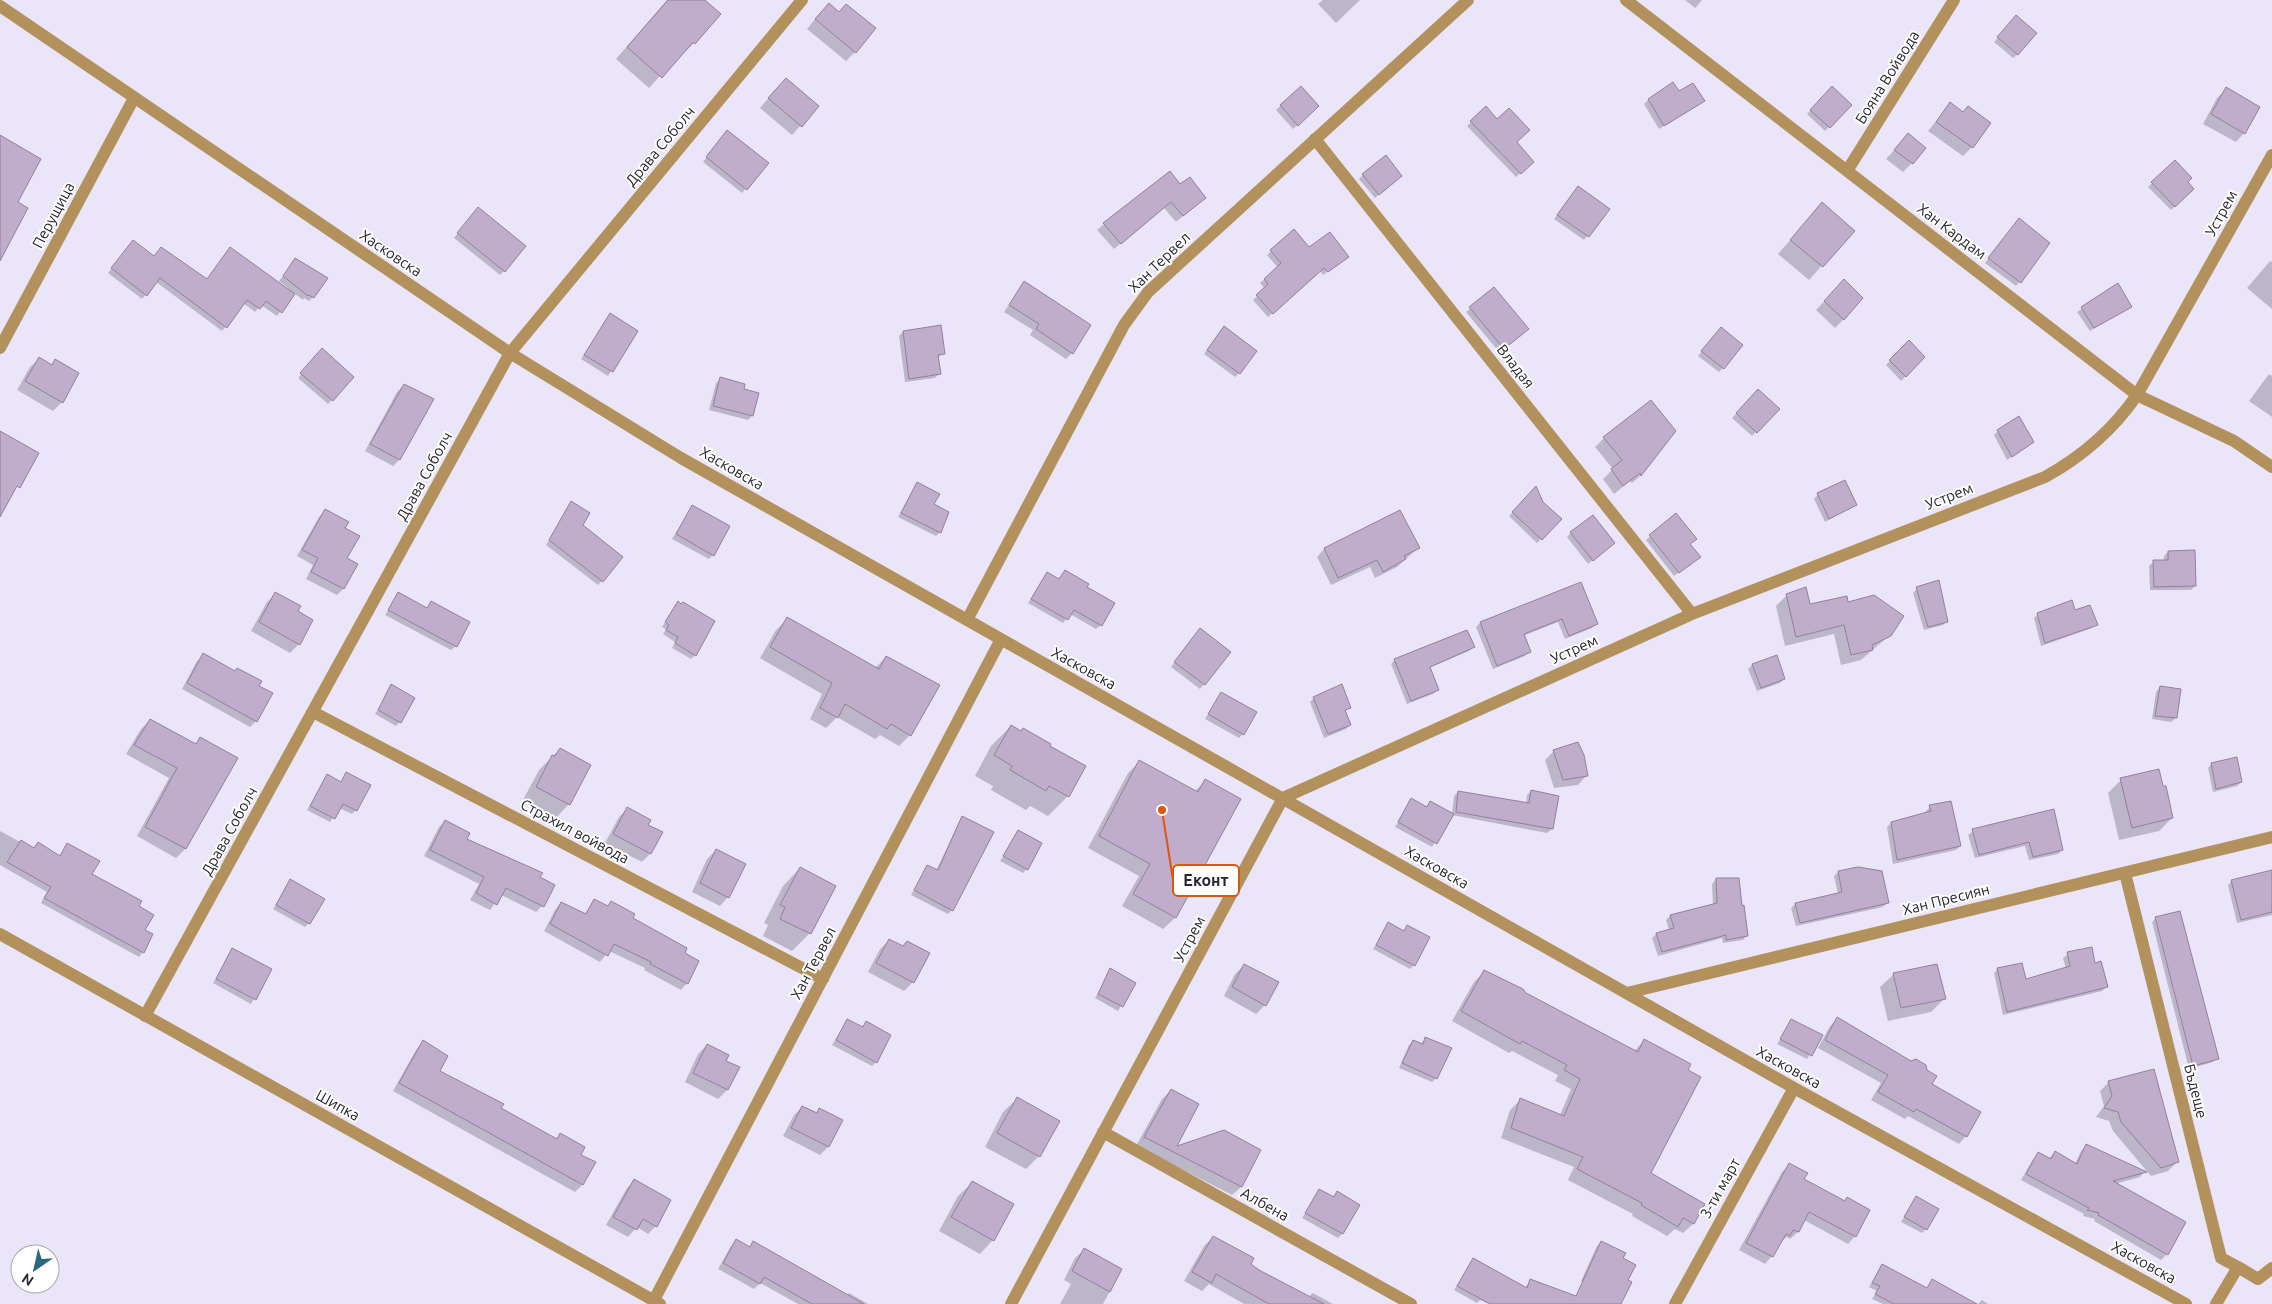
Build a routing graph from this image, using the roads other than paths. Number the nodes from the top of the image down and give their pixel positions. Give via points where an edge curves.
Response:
1 (802, 0) edge
2 (1468, 0) edge
3 (1626, 0) edge
4 (1954, 0) edge
5 (0, 6) edge
6 (134, 98) junction
7 (1315, 139) junction
8 (2272, 155) edge
9 (1847, 171) junction
10 (2, 339) edge
11 (510, 353) junction
12 (2137, 395) junction
13 (2272, 467) edge
14 (1692, 614) junction
15 (967, 620) junction
16 (1000, 639) junction
17 (313, 712) junction
18 (1283, 798) junction
19 (2272, 837) edge
20 (2125, 873) junction
21 (0, 934) edge
22 (823, 979) junction
23 (1627, 993) junction
24 (146, 1016) junction
25 (1794, 1088) junction
26 (1103, 1132) junction
27 (2238, 1267) junction
28 (2272, 1268) edge
29 (657, 1302) edge
30 (1011, 1304) edge
31 (1411, 1304) edge
32 (1675, 1304) edge
33 (2186, 1304) edge
34 (2216, 1304) edge

1 - 11 street, Драва Соболч
2 - 7 street, Хан Тервел
3 - 9 street, Хан Кардам
4 - 9 street, Бояна Войвода
5 - 6 street, Хасковска
6 - 10 street, Перущица
6 - 11 street, Хасковска
7 - 14 street, Владая
7 - 15 street, Хан Тервел via 1148,292 1134,309
8 - 12 street, Устрем
9 - 12 street, Хан Кардам
11 - 15 street, Хасковска via 681,458
11 - 17 street, Драва Соболч
12 - 13 street, Хан Кардам via 2234,441
12 - 14 street, Устрем via 2101,438 2081,455 2045,477
14 - 18 street, Устрем
15 - 16 street, Хасковска
16 - 18 street, Хасковска
16 - 22 street, Хан Тервел
17 - 22 street, Страхил войвода
17 - 24 street, Драва Соболч
18 - 23 street, Хасковска
18 - 26 street, Устрем
19 - 20 street, Хан Пресиян
20 - 23 street, Хан Пресиян
20 - 27 street, Бъдеще via 2221,1258
21 - 24 street, Шипка
22 - 29 street, Хан Тервел
23 - 25 street, Хасковска
24 - 29 street, Шипка
25 - 32 street, 3-ти март
25 - 33 street, Хасковска
26 - 30 street, Устрем
26 - 31 street, Албена
27 - 28 street, Бъдеще via 2258,1279
27 - 34 street

